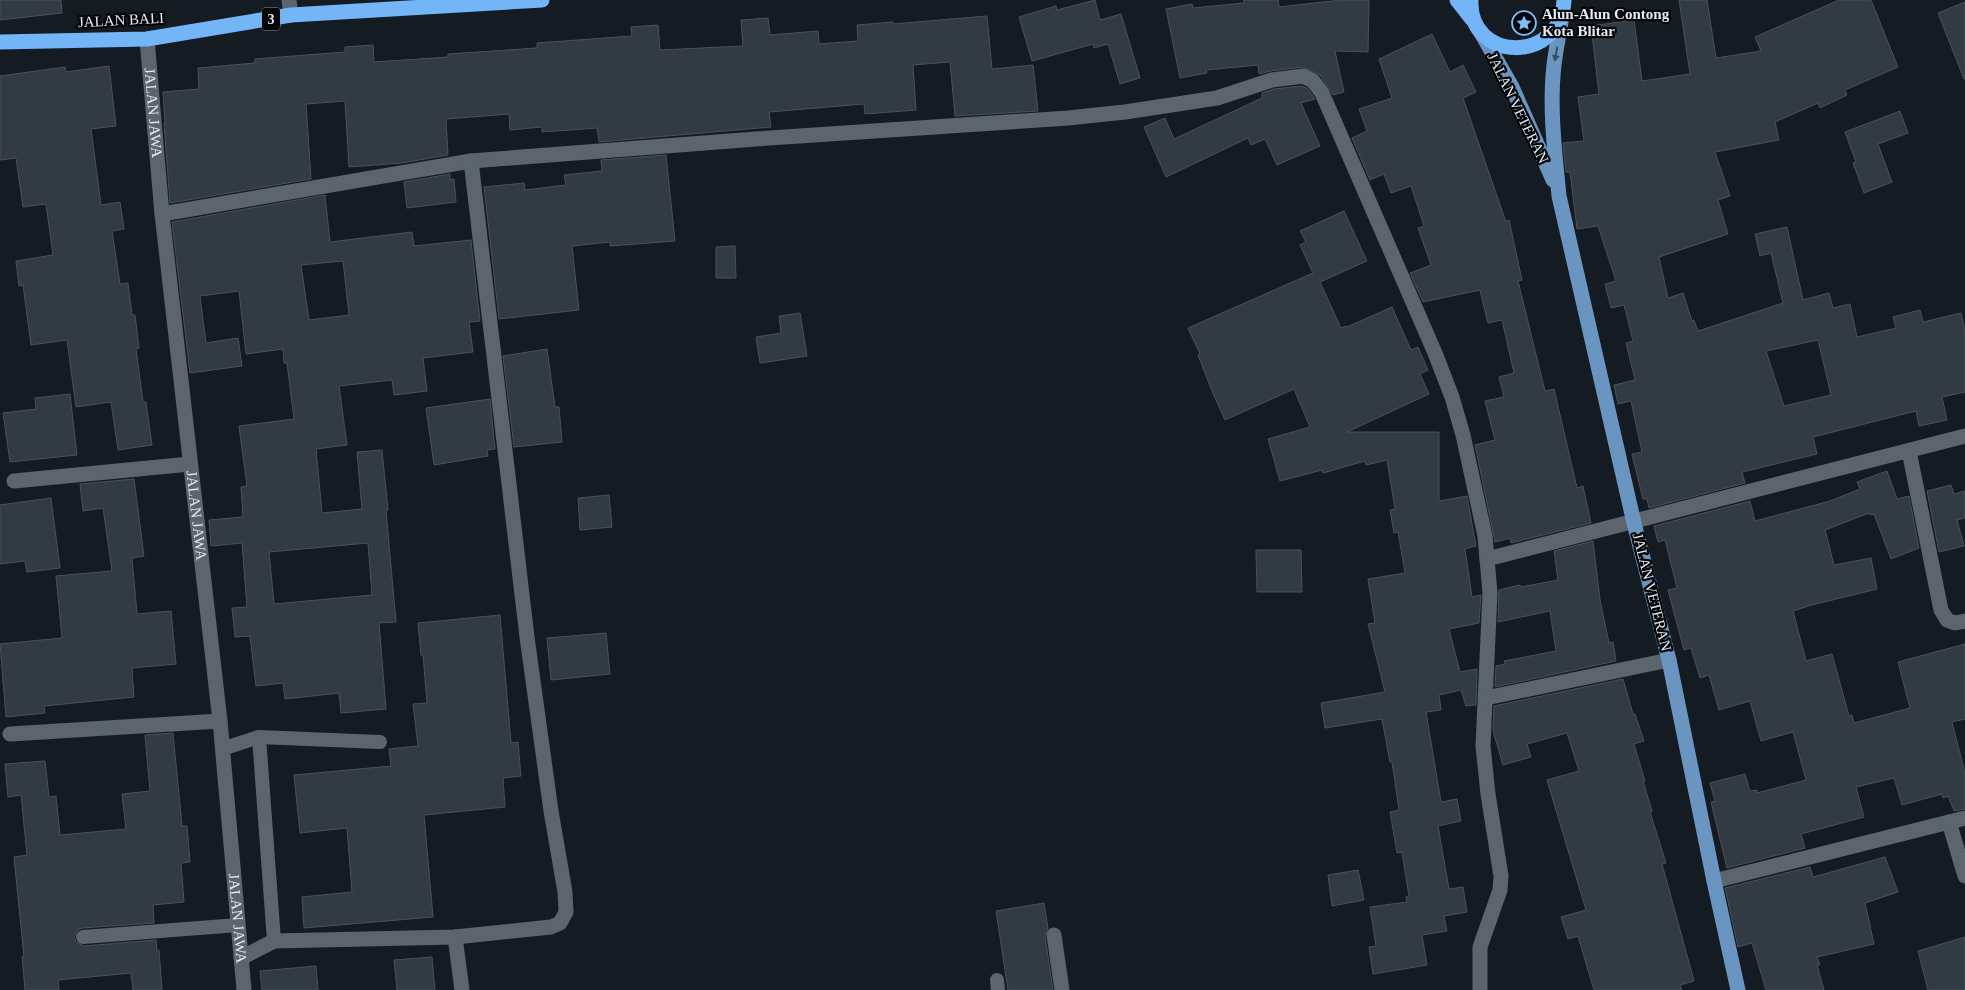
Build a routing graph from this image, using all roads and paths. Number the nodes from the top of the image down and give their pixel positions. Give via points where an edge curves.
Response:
1 (542, 0) edge
2 (1457, 0) edge
3 (1471, 0) edge
4 (1564, 2) edge
5 (290, 8) edge
6 (1475, 22) junction
7 (147, 39) junction
8 (0, 42) edge
9 (471, 161) junction
10 (1559, 196) junction
11 (162, 214) junction
12 (1965, 436) edge
13 (1909, 451) junction
14 (190, 464) junction
15 (14, 481) dead end
16 (1634, 523) junction
17 (1487, 559) junction
18 (1965, 621) edge
19 (1669, 660) junction
20 (1495, 696) junction
21 (220, 721) junction
22 (10, 734) dead end
23 (258, 737) junction
24 (380, 742) dead end
25 (222, 749) junction
26 (1965, 818) edge
27 (1949, 822) junction
28 (1965, 876) edge
29 (1714, 881) junction
30 (238, 925) junction
31 (1054, 934) dead end
32 (83, 937) dead end
33 (455, 937) junction
34 (274, 941) junction
35 (241, 958) junction
36 (244, 990) edge
37 (462, 990) edge
38 (1062, 990) edge
39 (1480, 990) edge
40 (1738, 990) edge

1 - 5 highway, JALAN BALI / 3
2 - 6 highway
3 - 6 highway
4 - 6 highway via 1560,21 1552,34 1525,48 1510,48 1496,43 1483,34
4 -> 10 main road, JALAN VETERAN via 1554,65 1553,98
5 - 7 highway, JALAN BALI / 3
6 - 10 main road, JALAN VETERAN via 1512,87
7 - 8 highway, JALAN BALI / 3
7 - 11 street, JALAN JAWA
9 - 11 street
9 - 17 street via 1087,116 1217,98 1272,80 1303,76 1313,81 1322,93 1413,299 1452,397 1485,536
9 - 33 street via 527,637 566,912 560,922 551,927
10 - 16 main road, JALAN VETERAN
11 - 14 street, JALAN JAWA
12 - 13 street
13 - 16 street
13 - 18 street via 1941,610 1947,620 1955,623
14 - 15 street
14 - 21 street, JALAN JAWA
16 - 17 street
16 - 19 main road, JALAN VETERAN
17 - 20 street
19 - 20 street
19 - 29 main road, JALAN VETERAN
20 - 39 street via 1483,746 1501,876 1500,890 1480,948
21 - 22 street
21 - 25 street, JALAN JAWA
23 - 24 lane
23 - 25 lane
23 - 34 lane
25 - 30 street, JALAN JAWA
26 - 27 street
27 - 28 street
27 - 29 street
29 - 40 main road, JALAN VETERAN
30 - 32 lane
30 - 35 street, JALAN JAWA
31 - 38 street
33 - 34 street
33 - 37 street
34 - 35 street
35 - 36 street, JALAN JAWA

